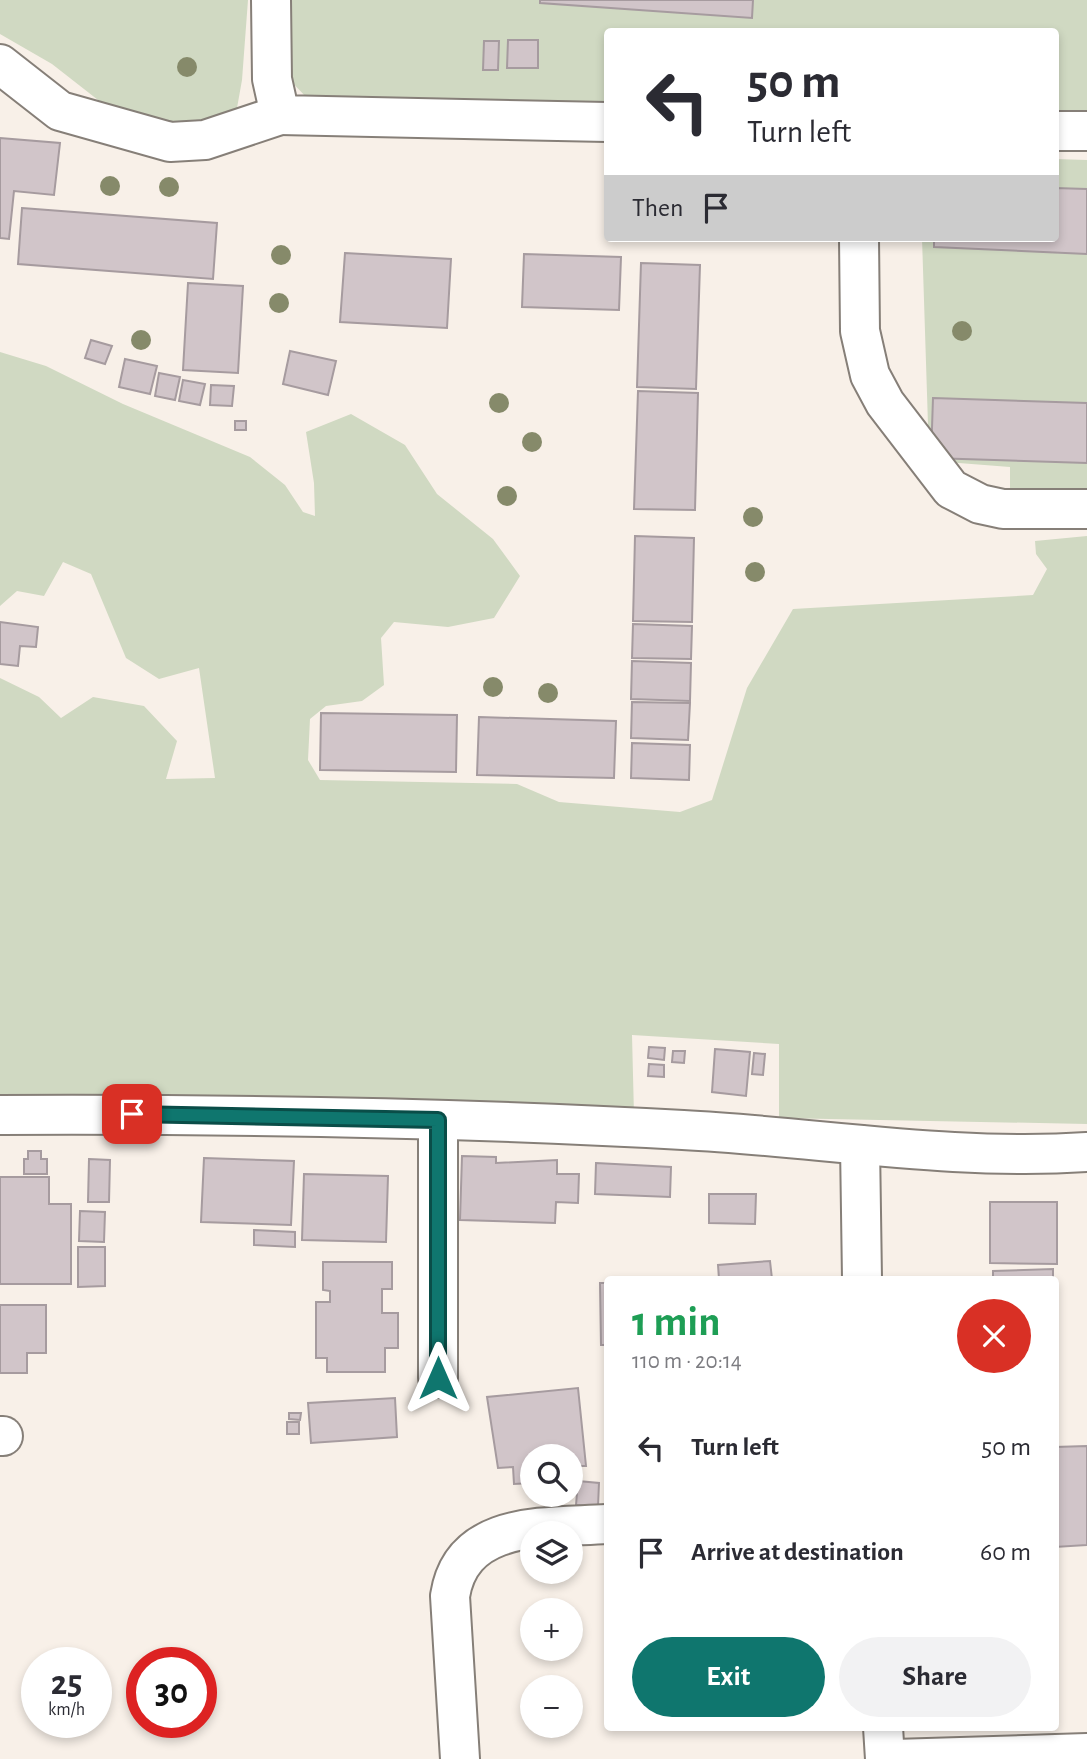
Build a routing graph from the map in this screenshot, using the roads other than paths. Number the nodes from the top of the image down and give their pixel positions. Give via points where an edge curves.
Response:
1 (271, 0) edge
2 (0, 64) edge
3 (280, 115) junction
4 (604, 122) edge
5 (1059, 131) edge
6 (1087, 131) edge
7 (859, 242) edge
8 (1087, 509) edge
9 (0, 1115) edge
10 (438, 1120) junction
11 (860, 1145) junction
12 (1087, 1152) edge
13 (862, 1276) edge
14 (438, 1378) dead end
15 (604, 1524) edge
16 (883, 1731) edge
17 (1087, 1753) edge
18 (460, 1759) edge
19 (885, 1759) edge
20 (894, 1759) edge

1 - 3 street via 272,79
2 - 3 street via 60,111 170,142 205,141
3 - 4 street
5 - 6 street
7 - 8 street via 860,331 870,375 951,489 980,505 1003,509
9 - 10 street
10 - 11 street via 773,1134
10 - 14 street
11 - 12 street via 980,1153
11 - 13 street
15 - 18 street via 496,1536 464,1560 453,1578 450,1596
16 - 19 street
17 - 20 street

